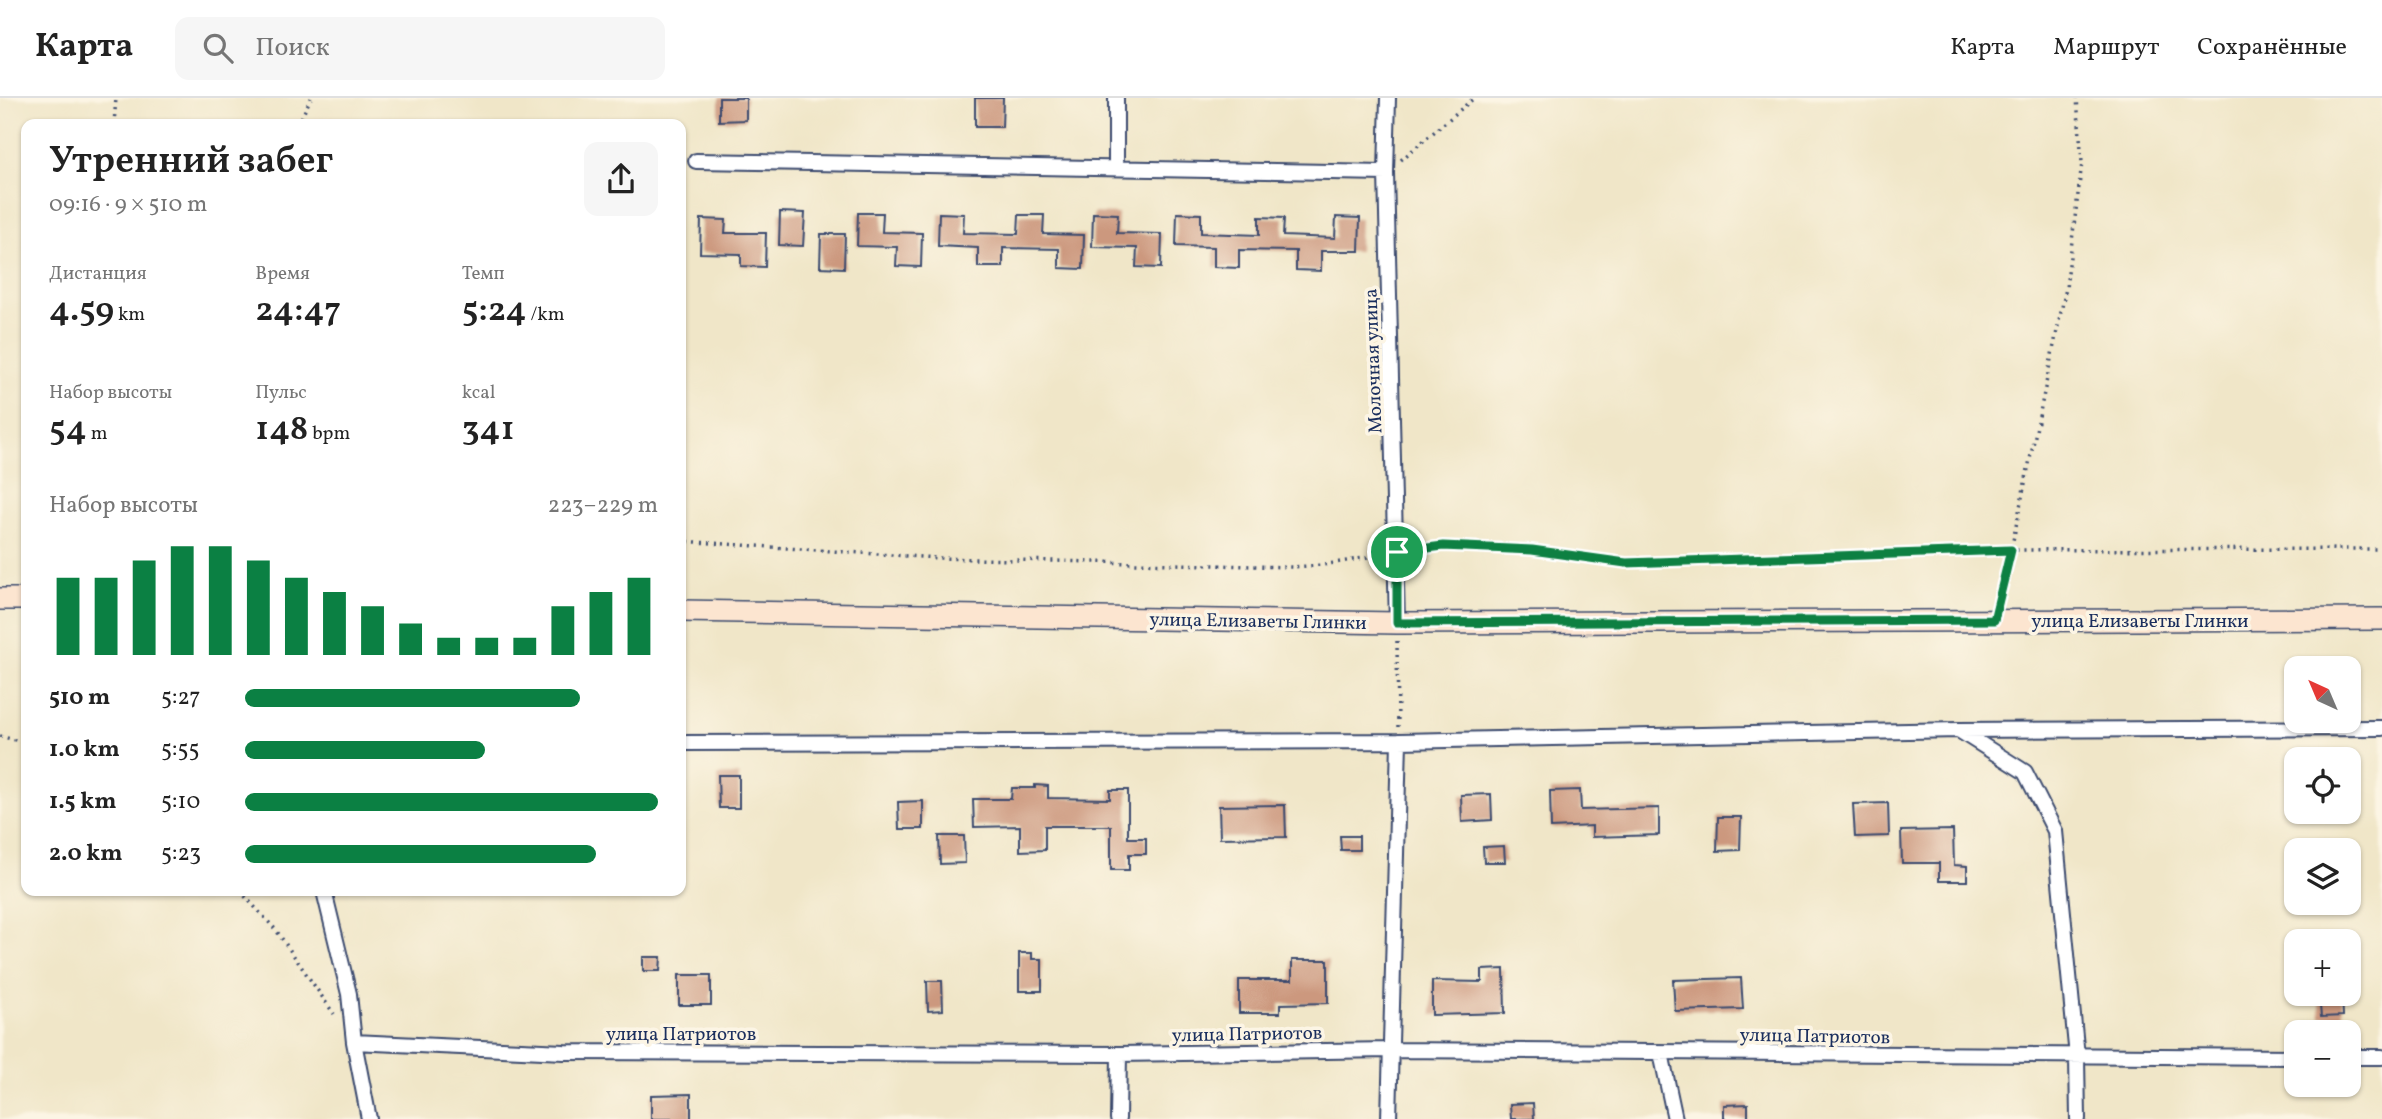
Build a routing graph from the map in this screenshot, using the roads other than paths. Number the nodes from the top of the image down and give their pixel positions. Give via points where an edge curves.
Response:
1 (1116, 98) edge
2 (1388, 98) edge
3 (696, 161) dead end
4 (1116, 168) junction
5 (1386, 173) junction
6 (0, 598) edge
7 (21, 599) edge
8 (686, 611) edge
9 (2382, 618) edge
10 (1397, 623) junction
11 (2382, 728) edge
12 (1959, 730) junction
13 (1399, 741) junction
14 (686, 743) edge
15 (325, 896) edge
16 (354, 1042) junction
17 (1390, 1050) junction
18 (1661, 1053) junction
19 (1119, 1054) junction
20 (2077, 1056) junction
21 (2284, 1057) edge
22 (2361, 1057) edge
23 (2382, 1057) edge
24 (369, 1119) edge
25 (1118, 1119) edge
26 (1390, 1119) edge
27 (1675, 1119) edge
28 (2078, 1119) edge

1 - 4 street
2 - 5 street, Молочная улица
3 - 4 street
4 - 5 street
5 - 10 street, Молочная улица
6 - 7 street
8 - 10 street, улица Елизаветы Глинки
9 - 10 street, улица Елизаветы Глинки
11 - 12 street
12 - 13 street
12 - 20 street via 2025,772 2055,831
13 - 14 street
13 - 17 street
15 - 16 street via 349,994
16 - 19 street, улица Патриотов via 564,1052
16 - 24 street
17 - 18 street, улица Патриотов
17 - 19 street, улица Патриотов
17 - 26 street
18 - 20 street, улица Патриотов
18 - 27 street
19 - 25 street
20 - 21 street, улица Патриотов
20 - 28 street
22 - 23 street

